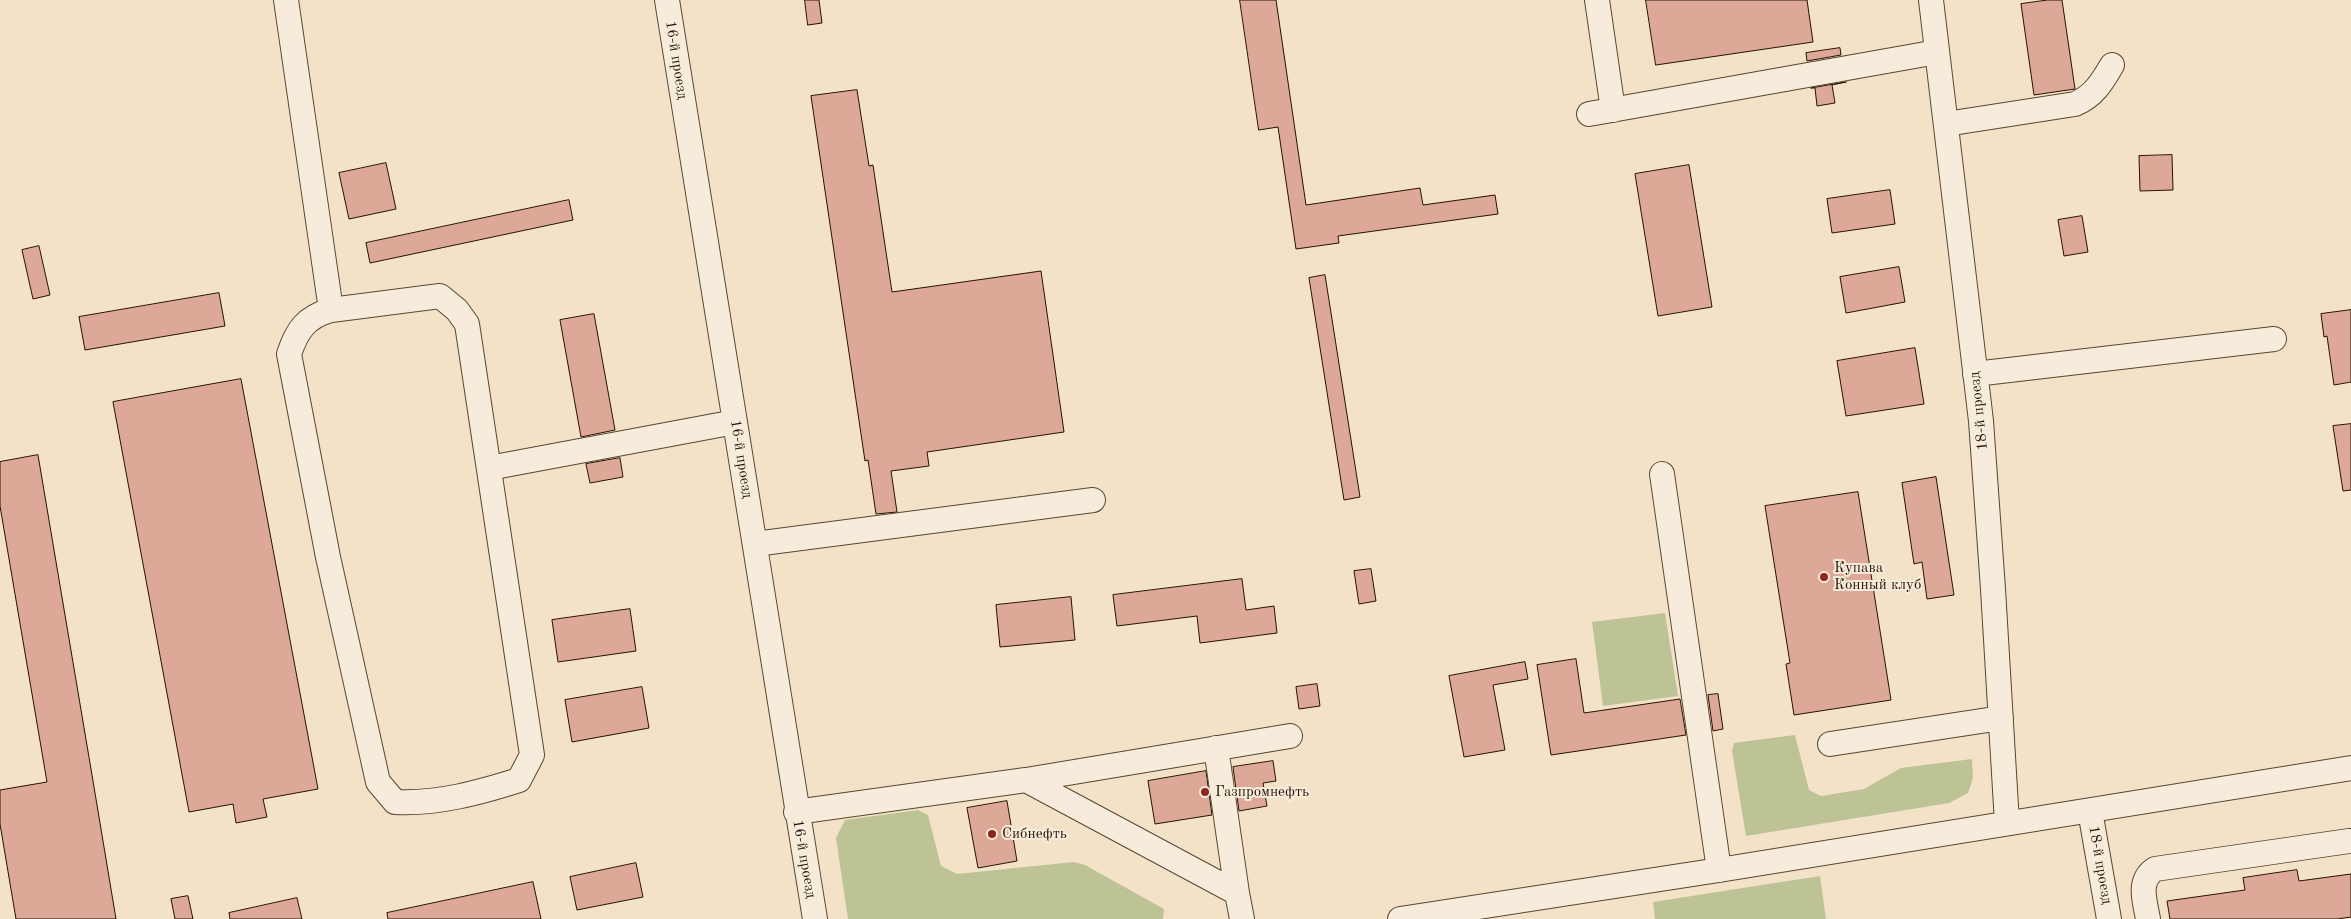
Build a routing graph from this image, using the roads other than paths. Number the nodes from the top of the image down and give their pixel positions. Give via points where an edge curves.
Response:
1 (286, 0) edge
2 (666, 0) edge
3 (1597, 0) edge
4 (1931, 0) edge
5 (1937, 52) junction
6 (2112, 65) dead end
7 (1613, 110) junction
8 (1590, 114) dead end
9 (1946, 124) junction
10 (331, 310) junction
11 (2274, 339) dead end
12 (1975, 374) junction
13 (735, 422) junction
14 (489, 468) junction
15 (1662, 474) dead end
16 (1093, 500) dead end
17 (755, 544) junction
18 (2001, 718) junction
19 (1290, 736) dead end
20 (1830, 744) dead end
21 (1216, 748) junction
22 (2351, 768) edge
23 (1026, 780) junction
24 (2090, 811) junction
25 (796, 812) junction
26 (2007, 823) junction
27 (2349, 841) dead end
28 (1719, 870) junction
29 (1238, 893) junction
30 (1490, 912) edge
31 (815, 919) edge
32 (1242, 919) edge
33 (1400, 919) edge
34 (2109, 919) edge
35 (2148, 919) edge

1 - 10 street
2 - 13 street, 16-й проезд
3 - 7 street
4 - 5 street, 18-й проезд
5 - 7 street
5 - 9 street, 18-й проезд
6 - 9 street via 2095,92 2075,104
7 - 8 street
9 - 12 street, 18-й проезд
10 - 14 street via 440,296 456,310 467,324
10 - 14 street via 318,313 296,333 289,354 328,556 378,782 395,802 424,803 519,780 532,755
11 - 12 street
12 - 18 street, 18-й проезд
13 - 14 street
13 - 17 street, 16-й проезд
15 - 28 street
16 - 17 street
17 - 25 street, 16-й проезд
18 - 20 street
18 - 26 street, 18-й проезд
19 - 21 street
21 - 23 street
21 - 29 street
22 - 24 street
23 - 25 street
23 - 29 street
24 - 26 street
24 - 34 street, 18-й проезд
25 - 31 street, 16-й проезд
26 - 28 street
27 - 35 street via 2155,870 2144,881
28 - 30 street
29 - 32 street
30 - 33 street

